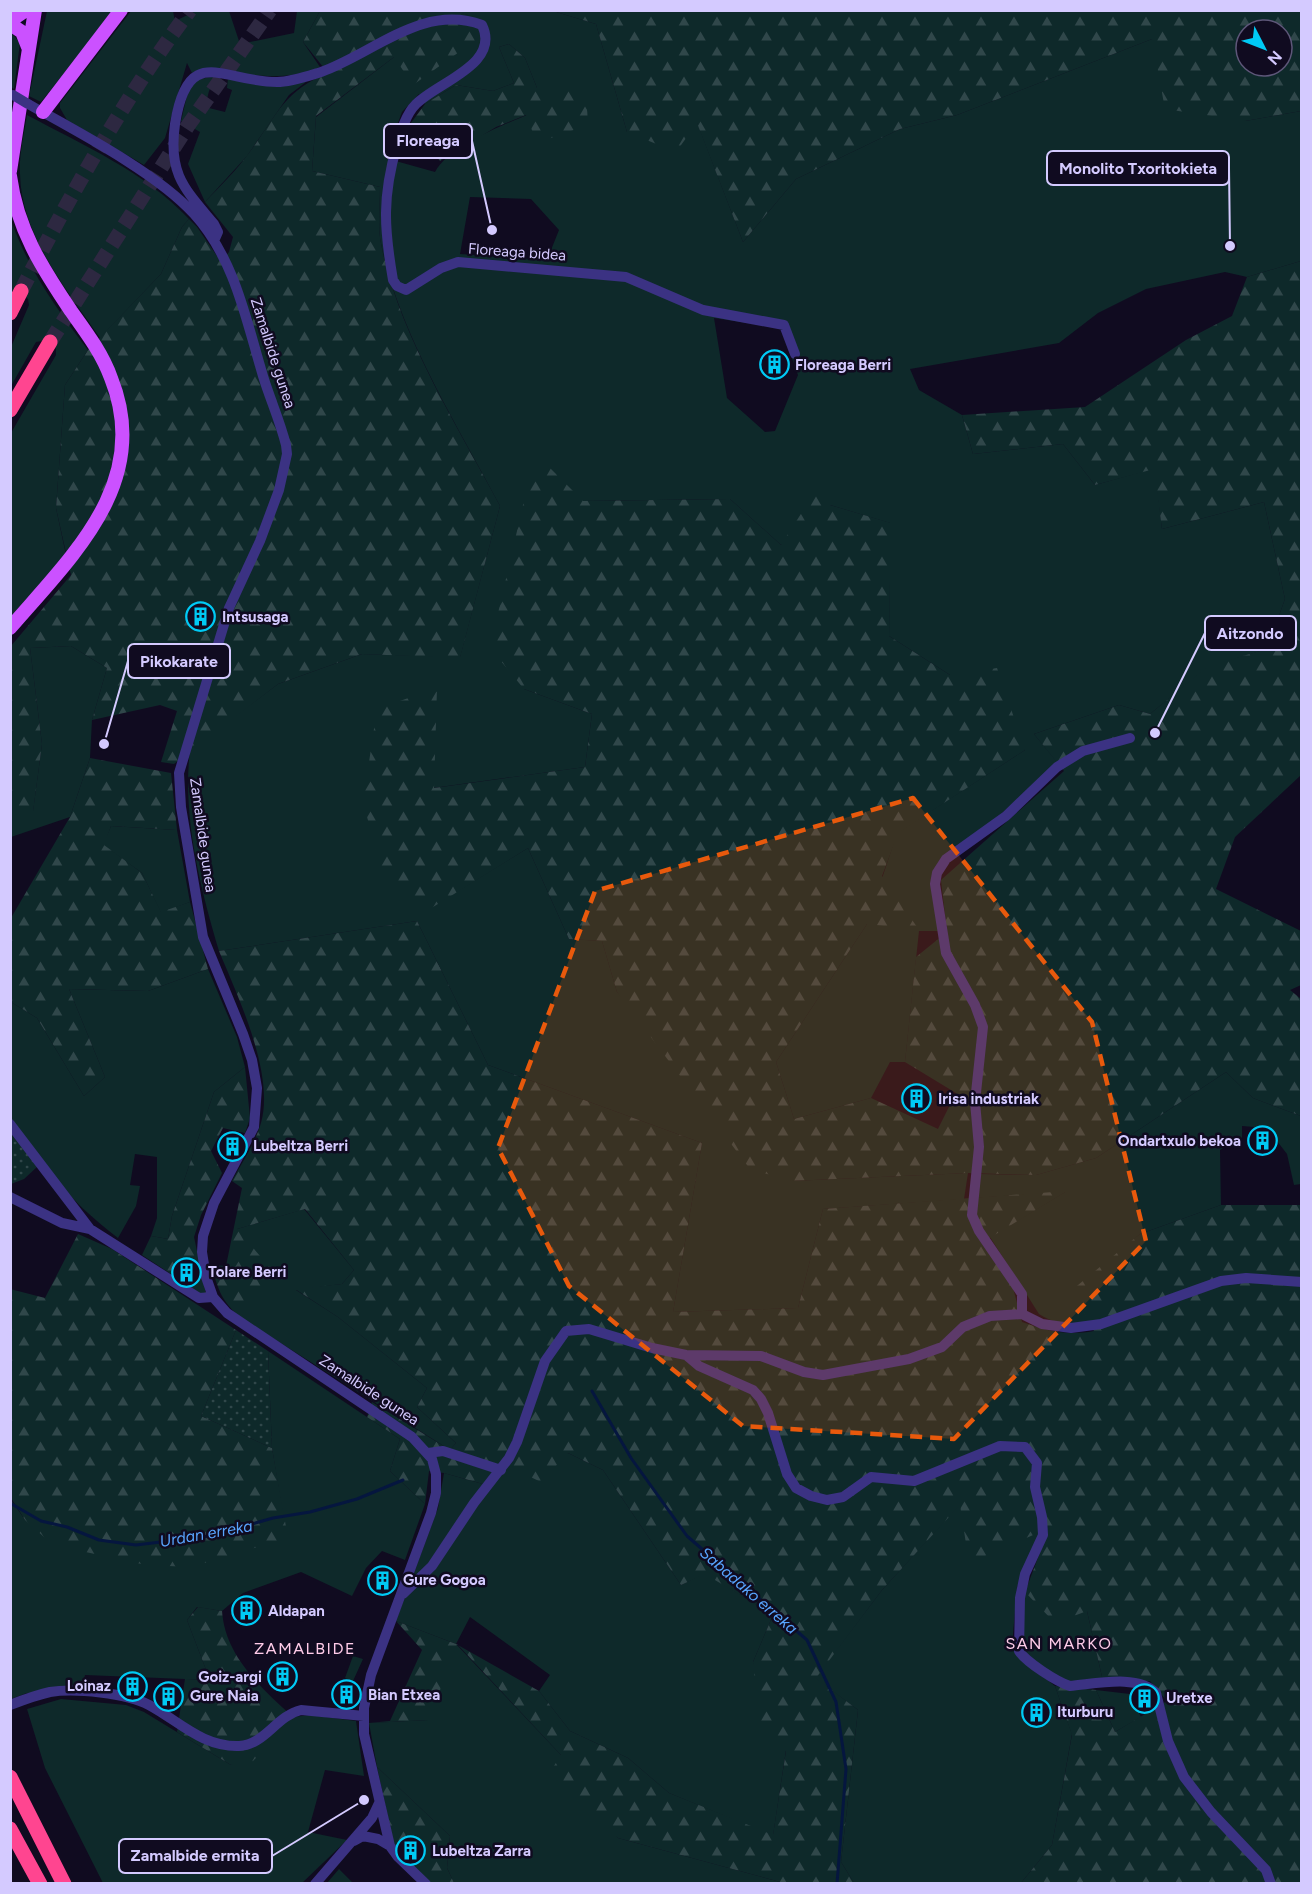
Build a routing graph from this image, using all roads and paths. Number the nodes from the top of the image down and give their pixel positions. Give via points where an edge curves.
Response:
1 (26, 10) edge
2 (35, 10) edge
3 (42, 10) edge
4 (121, 10) edge
5 (10, 22) edge
6 (29, 49) junction
7 (12, 94) edge
8 (43, 112) junction
9 (10, 173) edge
10 (214, 241) junction
11 (21, 291) tunnel mouth
12 (10, 313) edge
13 (50, 342) tunnel mouth
14 (795, 354) dead end
15 (10, 410) edge
16 (10, 628) edge
17 (1130, 738) dead end
18 (10, 1124) edge
19 (10, 1197) edge
20 (90, 1229) junction
21 (1302, 1281) edge
22 (213, 1297) junction
23 (1022, 1314) junction
24 (686, 1354) junction
25 (428, 1453) junction
26 (501, 1470) junction
27 (400, 1598) junction
28 (10, 1705) edge
29 (364, 1716) junction
30 (10, 1777) edge
31 (379, 1802) junction
32 (381, 1815) junction
33 (10, 1830) edge
34 (363, 1836) junction
35 (351, 1843) junction
36 (390, 1845) junction
37 (40, 1884) edge
38 (64, 1884) edge
39 (315, 1884) edge
40 (426, 1884) edge
41 (1271, 1884) edge

1 - 5 main road
2 - 6 main road
3 - 6 main road
4 - 8 main road
5 - 6 main road via 22,32
6 - 9 main road
7 - 8 street, bridge
8 - 10 street via 173,194
9 - 16 main road via 26,239 112,378 122,440 115,482 98,522 71,560
10 - 14 street, Floreaga bidea via 218,232 182,182 173,159 177,117 191,79 213,73 278,82 299,78 323,71 432,20 466,19 482,25 487,35 482,55 415,104 392,162 385,190 385,231 397,286 406,290 458,262 626,277 703,310 784,325
10 - 22 street, Zamalbide gunea via 231,272 282,427 287,454 279,490 260,541 229,608 179,773 203,937 243,1034 257,1089 255,1127 214,1203 203,1236 204,1269
11 - 12 highway
13 - 15 highway
17 - 23 street via 1083,752 1057,767 1006,816 946,859 937,873 935,884 946,953 983,1027 975,1102 979,1147 972,1215 1022,1294
18 - 20 street
19 - 20 street via 62,1223
20 - 22 street via 199,1298
21 - 23 street via 1221,1281 1101,1324 1071,1328 1042,1324
22 - 25 street, Zamalbide gunea via 241,1324 412,1437
23 - 24 street via 990,1316 963,1327 942,1347 909,1359 823,1375 760,1356
24 - 26 street via 588,1329 566,1331 545,1361 517,1442
24 - 41 street via 699,1366 753,1390 761,1399 788,1474 796,1488 811,1496 827,1500 843,1497 871,1477 914,1481 1000,1446 1025,1447 1037,1463 1035,1487 1042,1535 1025,1574 1020,1598 1019,1651 1023,1658 1062,1684 1137,1683 1151,1688 1184,1776 1211,1812 1266,1870
25 - 26 street via 443,1451
25 - 27 street via 435,1466 436,1493
26 - 27 street via 432,1566
27 - 29 street via 371,1675
28 - 29 street via 61,1691 99,1693 148,1704 202,1739 240,1746 253,1743 292,1712
29 - 31 street via 364,1734
30 - 38 highway
31 - 32 street
31 - 35 street via 375,1814
32 - 34 street via 377,1825
32 - 36 street
33 - 37 highway
34 - 35 street
34 - 36 street
35 - 39 street
36 - 40 street

